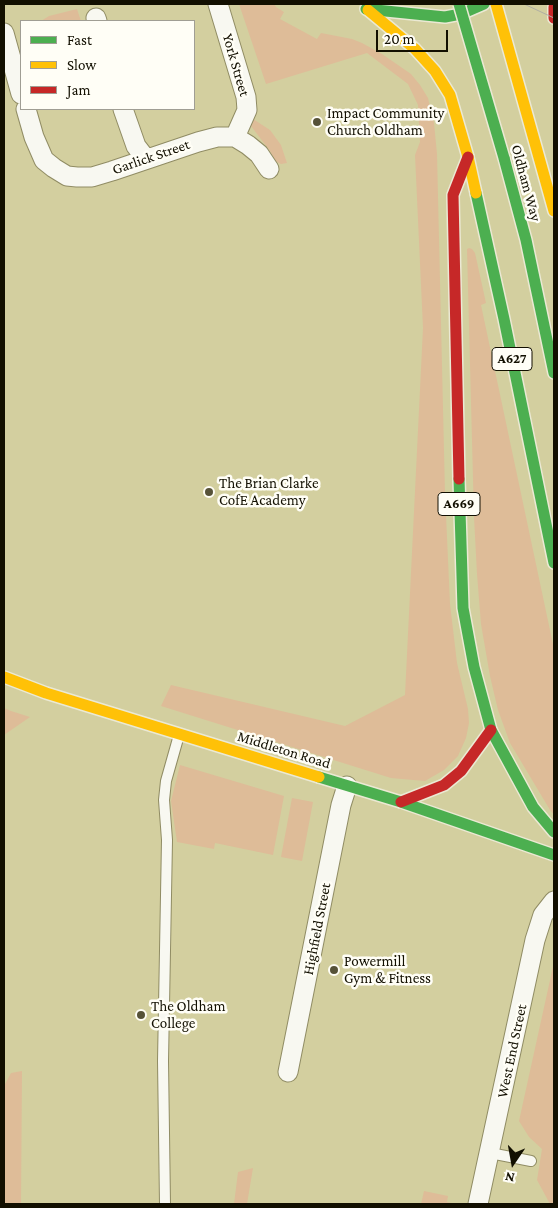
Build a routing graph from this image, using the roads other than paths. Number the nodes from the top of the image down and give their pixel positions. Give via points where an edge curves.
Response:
1 (218, 4) edge
2 (356, 4) edge
3 (460, 4) edge
4 (484, 4) edge
5 (496, 4) edge
6 (554, 8) edge
7 (368, 10) junction
8 (554, 18) edge
9 (4, 33) edge
10 (20, 82) edge
11 (26, 110) edge
12 (123, 110) edge
13 (235, 137) junction
14 (468, 157) junction
15 (146, 159) junction
16 (269, 169) dead end
17 (554, 211) edge
18 (554, 372) edge
19 (554, 562) edge
20 (4, 677) edge
21 (490, 730) junction
22 (179, 733) junction
23 (348, 786) junction
24 (401, 802) junction
25 (554, 832) edge
26 (554, 855) edge
27 (554, 901) edge
28 (288, 1072) dead end
29 (490, 1153) junction
30 (531, 1161) dead end
31 (165, 1204) edge
32 (478, 1204) edge

1 - 13 street, York Street via 246,97 247,110
2 - 7 main road
3 - 18 main road, Oldham Way / A627, bridge via 526,240
4 - 7 main road via 445,17
5 - 17 main road, Oldham Way
6 - 8 main road
7 - 14 main road, A627 via 415,49 435,71 450,95
9 - 10 street
11 - 15 street, Garlick Street via 44,160 67,176 92,177
12 - 15 street via 136,146
13 - 15 street, Garlick Street via 217,137
13 - 16 street via 259,154
14 - 19 main road, A627
14 - 21 main road, A669 via 453,195 462,599
20 - 22 main road, Middleton Road
21 - 24 main road via 461,772 444,785
21 - 25 main road, A669 via 532,808
22 - 23 main road, Middleton Road
22 - 31 lane via 164,800 167,840 163,1061
23 - 24 main road, Middleton Road
23 - 28 street, Highfield Street via 341,805
24 - 26 main road, Middleton Road
27 - 29 street, West End Street via 543,915 535,940
29 - 30 lane
29 - 32 street, West End Street

